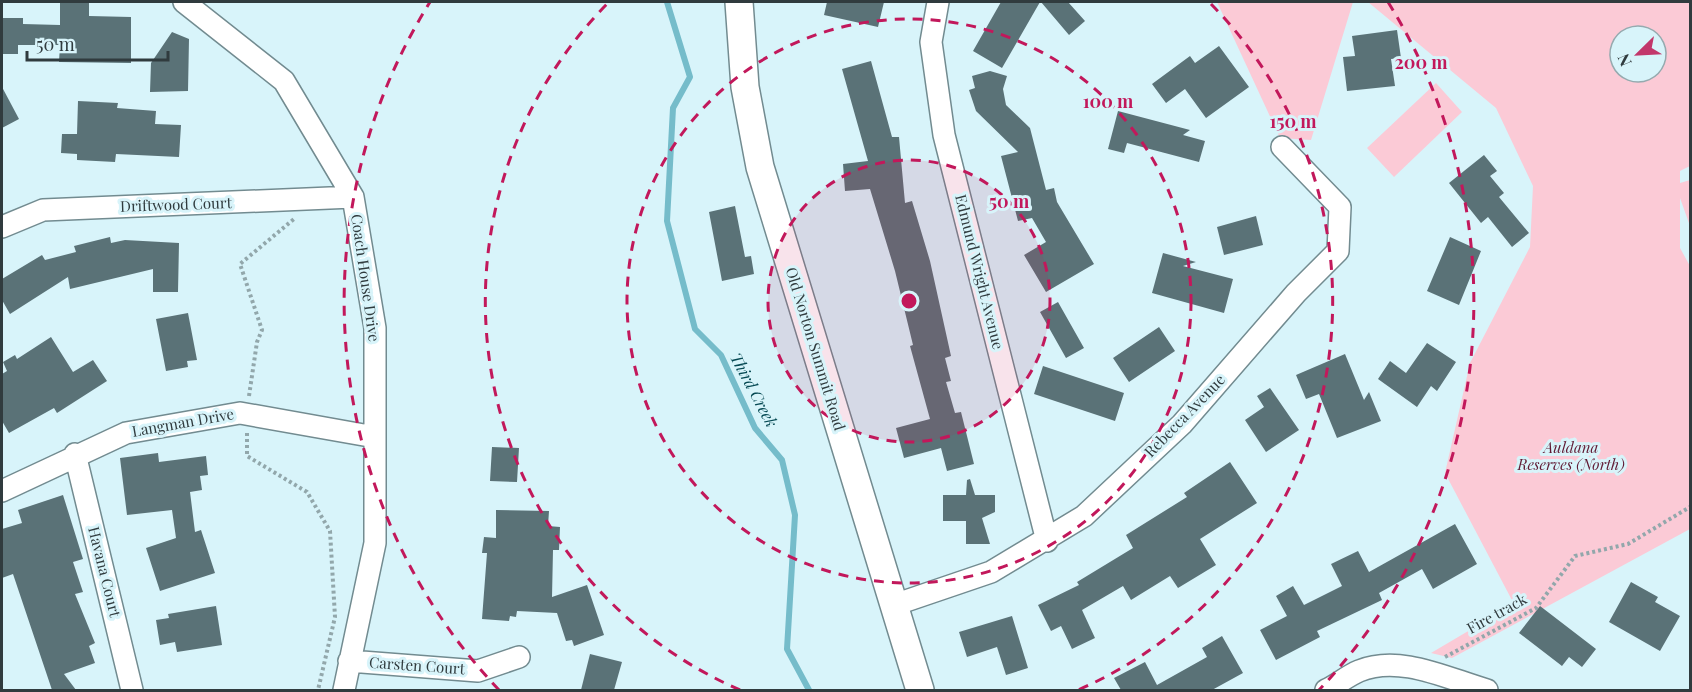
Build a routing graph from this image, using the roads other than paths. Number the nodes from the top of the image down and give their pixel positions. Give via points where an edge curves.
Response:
1 (184, 2) edge
2 (739, 2) edge
3 (938, 2) edge
4 (1282, 147) dead end
5 (353, 197) junction
6 (2, 227) edge
7 (375, 437) junction
8 (75, 454) junction
9 (2, 491) edge
10 (1047, 541) junction
11 (894, 605) junction
12 (519, 657) dead end
13 (349, 661) junction
14 (1328, 689) edge
15 (132, 690) edge
16 (344, 690) edge
17 (920, 690) edge
18 (1487, 690) edge

1 - 5 street, Coach House Drive via 284,81
2 - 11 main road, Old Norton Summit Road via 745,87 760,166
3 - 10 street, Edmund Wright Avenue via 931,42 944,135
4 - 10 street, Rebecca Avenue via 1340,207 1338,251 1296,293 1182,424 1084,516
5 - 6 street, Driftwood Court via 43,210
5 - 7 street, Coach House Drive via 375,327
7 - 8 street, Langman Drive via 240,413 126,433
7 - 13 street, Coach House Drive via 375,543
8 - 9 street, Langman Drive
8 - 15 street, Havana Court
10 - 11 street, Rebecca Avenue via 991,572
11 - 17 main road, Old Norton Summit Road
12 - 13 street, Carsten Court via 478,671
13 - 16 street, Coach House Drive
14 - 18 street via 1358,671 1394,666

